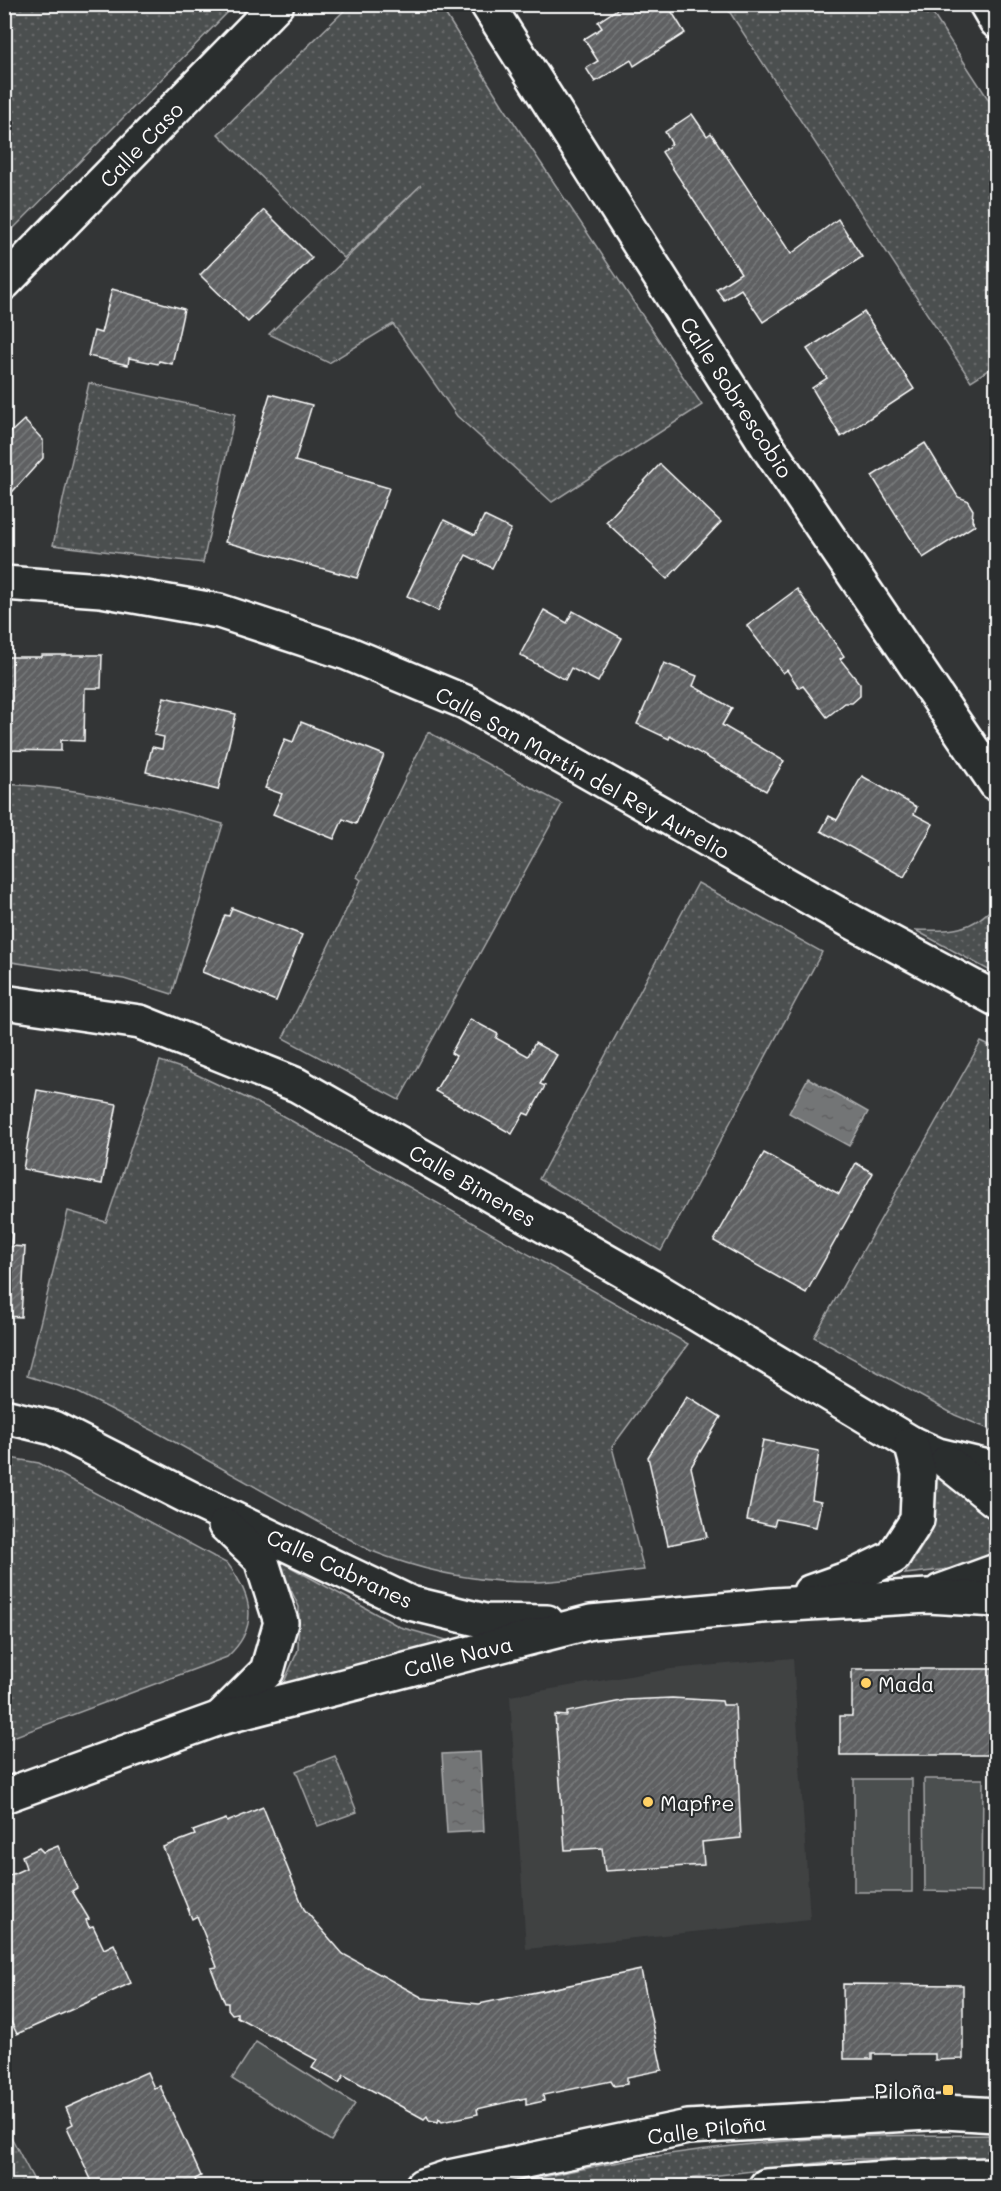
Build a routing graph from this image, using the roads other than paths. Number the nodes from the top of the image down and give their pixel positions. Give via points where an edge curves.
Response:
1 (277, 4) edge
2 (487, 4) edge
3 (986, 4) edge
4 (996, 21) edge
5 (4, 283) edge
6 (6, 583) edge
7 (996, 783) edge
8 (996, 999) edge
9 (4, 1002) edge
10 (4, 1416) edge
11 (924, 1449) junction
12 (996, 1469) edge
13 (996, 1501) edge
14 (201, 1504) junction
15 (996, 1571) edge
16 (928, 1596) junction
17 (996, 1600) edge
18 (774, 1605) junction
19 (591, 1622) junction
20 (220, 1718) junction
21 (4, 1796) edge
22 (996, 2115) edge
23 (996, 2175) edge
24 (422, 2187) edge
25 (766, 2187) edge

1 - 5 street, Calle Caso
2 - 7 street, Calle Sobrescobio via 769,449
3 - 4 street
6 - 8 street, Calle San Martín del Rey Aurelio via 101,590 219,611 347,653 465,702
9 - 11 street, Calle Bimenes via 140,1022 297,1085 650,1286
10 - 14 street, Calle Cabranes via 53,1428
11 - 12 street, Calle Bimenes
11 - 13 street, Calle Bimenes
11 - 18 street via 917,1520 893,1557 852,1577
14 - 19 street, Calle Cabranes via 410,1603 485,1620
14 - 20 street, Calle Cabranes via 261,1559 281,1622 267,1671
15 - 16 street, Calle Nava
16 - 17 street, Calle Nava
16 - 18 street, Calle Nava
18 - 19 street, Calle Nava
19 - 20 street, Calle Nava
20 - 21 street, Calle Nava
22 - 24 street, Calle Piloña via 945,2112 688,2127 448,2177
23 - 25 street

